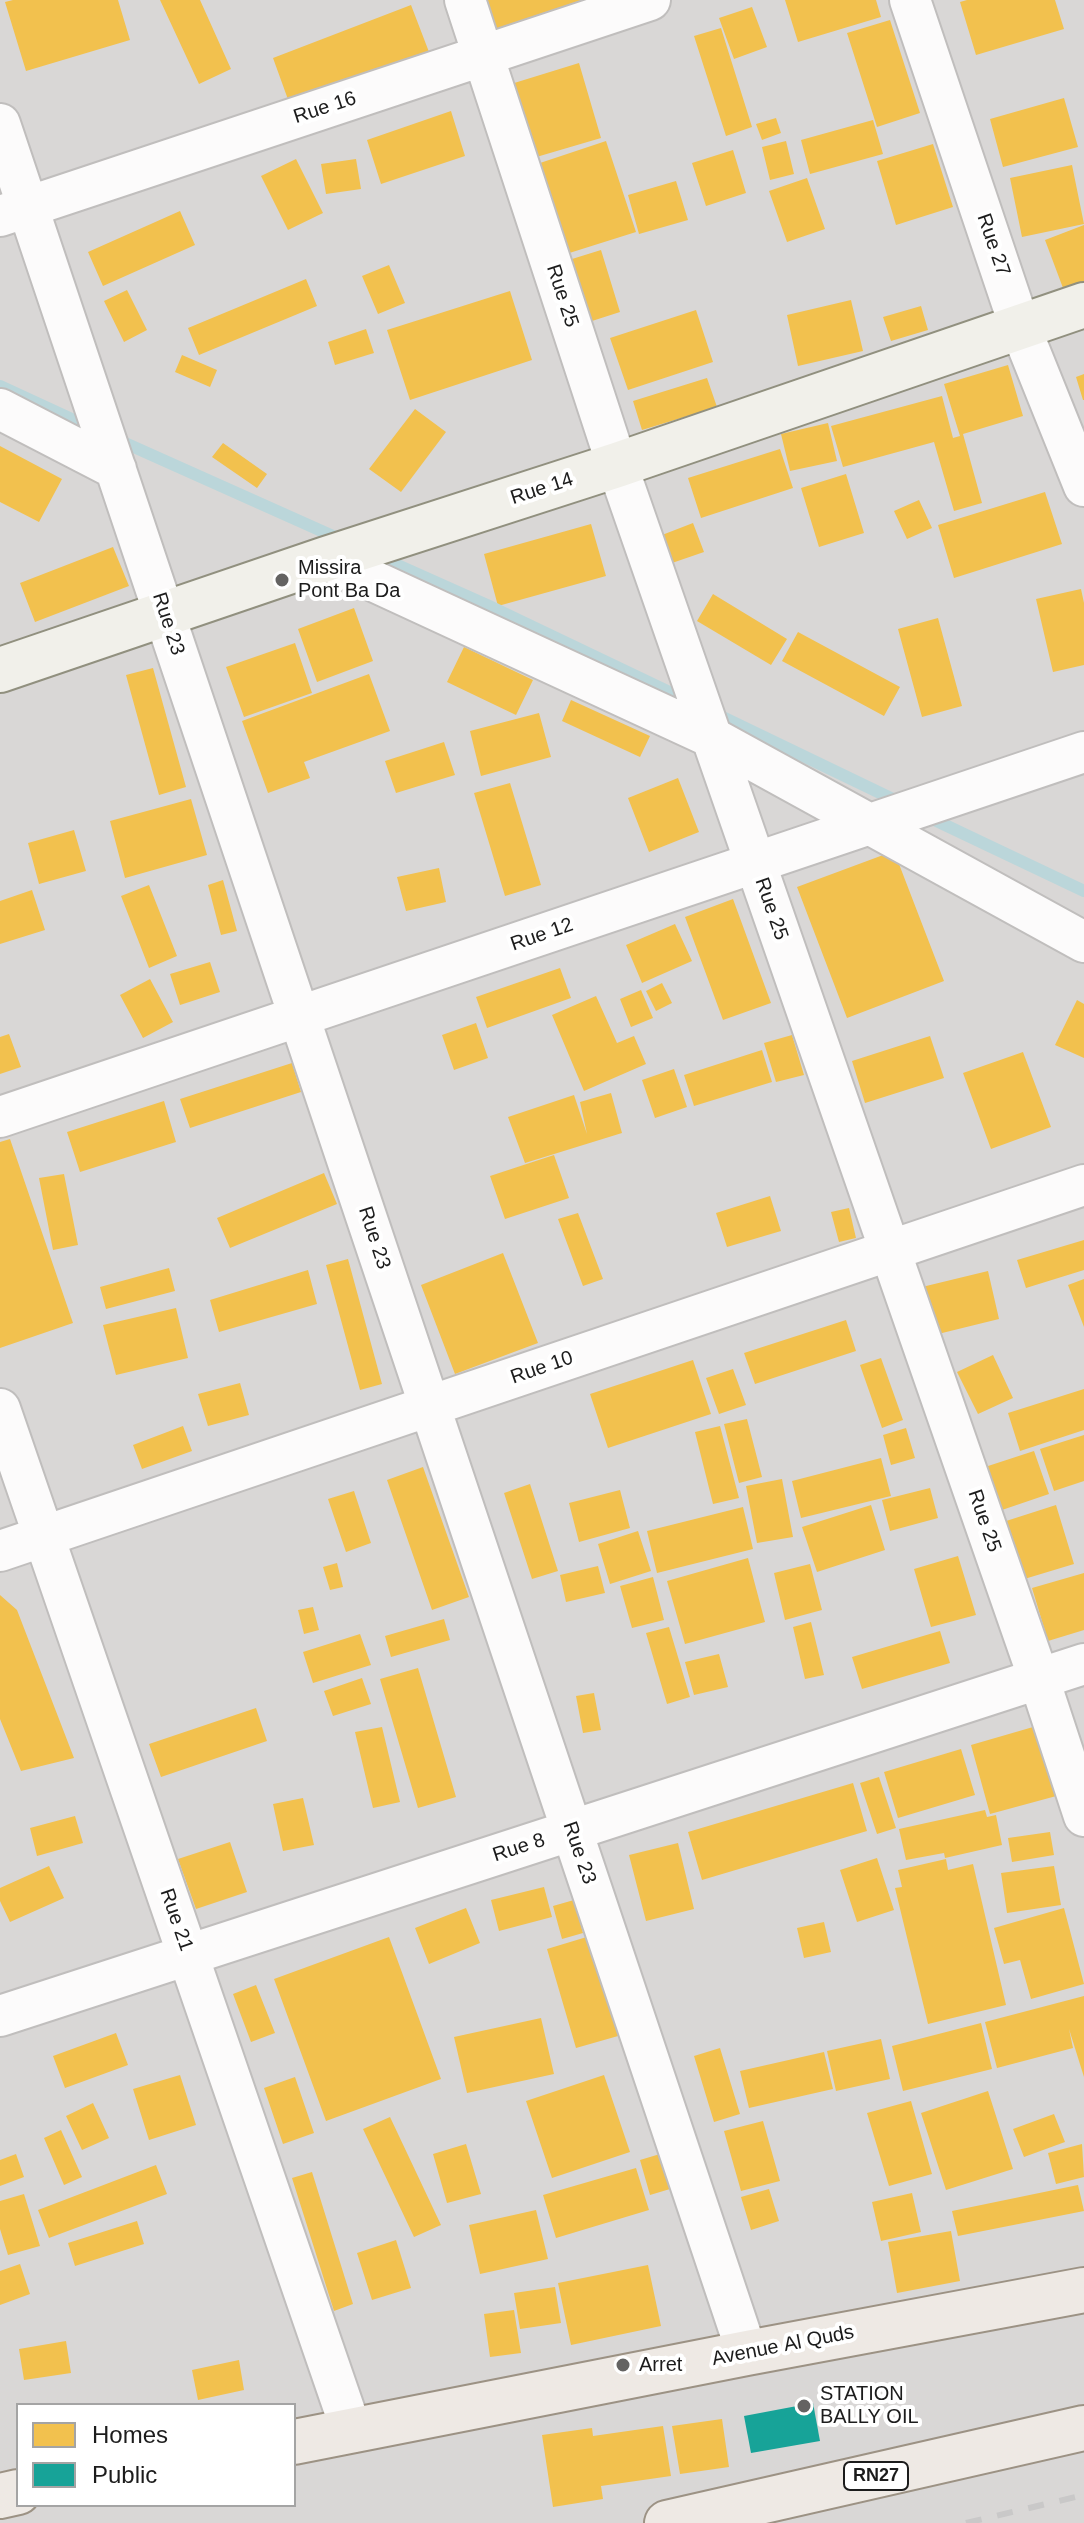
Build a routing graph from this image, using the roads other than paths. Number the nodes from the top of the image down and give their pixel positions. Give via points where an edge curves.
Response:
1 (465, 0) edge
2 (650, 0) edge
3 (910, 0) edge
4 (485, 55) junction
5 (0, 124) edge
6 (14, 211) edge
7 (1084, 305) edge
8 (1020, 327) junction
9 (0, 409) edge
10 (617, 465) junction
11 (116, 469) junction
12 (1084, 486) edge
13 (326, 559) junction
14 (164, 614) junction
15 (0, 670) edge
16 (711, 737) junction
17 (1084, 752) edge
18 (872, 823) junction
19 (755, 863) junction
20 (1084, 942) edge
21 (299, 1016) junction
22 (0, 1117) edge
23 (1084, 1185) edge
24 (890, 1250) junction
25 (430, 1405) junction
26 (0, 1409) edge
27 (44, 1536) junction
28 (0, 1551) edge
29 (1084, 1664) edge
30 (1039, 1679) junction
31 (1084, 1816) edge
32 (572, 1831) junction
33 (188, 1955) junction
34 (0, 2016) edge
35 (1084, 2290) edge
36 (747, 2353) junction
37 (1084, 2428) edge
38 (352, 2432) junction
39 (296, 2442) edge
40 (667, 2523) edge

1 - 4 street, Rue 25
2 - 4 street, Rue 16
3 - 8 street, Rue 27
4 - 6 street, Rue 16
4 - 10 street, Rue 25
5 - 6 street, Rue 23
6 - 11 street, Rue 23
7 - 8 street, Rue 14
8 - 10 street, Rue 14
8 - 12 street, Rue 27
9 - 11 street
10 - 13 street, Rue 14
10 - 16 street, Rue 25
11 - 14 street, Rue 23
13 - 14 street, Rue 14
13 - 16 street
14 - 15 street, Rue 14
14 - 21 street, Rue 23
16 - 18 street
16 - 19 street, Rue 25
17 - 18 street, Rue 12
18 - 19 street, Rue 12
18 - 20 street
19 - 21 street, Rue 12
19 - 24 street, Rue 25
21 - 22 street, Rue 12
21 - 25 street, Rue 23
23 - 24 street, Rue 10
24 - 25 street, Rue 10
24 - 30 street, Rue 25
25 - 27 street, Rue 10
25 - 32 street, Rue 23
26 - 27 street, Rue 21
27 - 28 street, Rue 10
27 - 33 street, Rue 21
29 - 30 street, Rue 8
30 - 31 street, Rue 25
30 - 32 street, Rue 8
32 - 33 street, Rue 8
32 - 36 street, Rue 23
33 - 34 street, Rue 8
33 - 38 street, Rue 21
35 - 36 main road, Avenue Al Quds
36 - 38 main road, Avenue Al Quds
37 - 40 main road, RN27
38 - 39 main road, Avenue Al Quds

